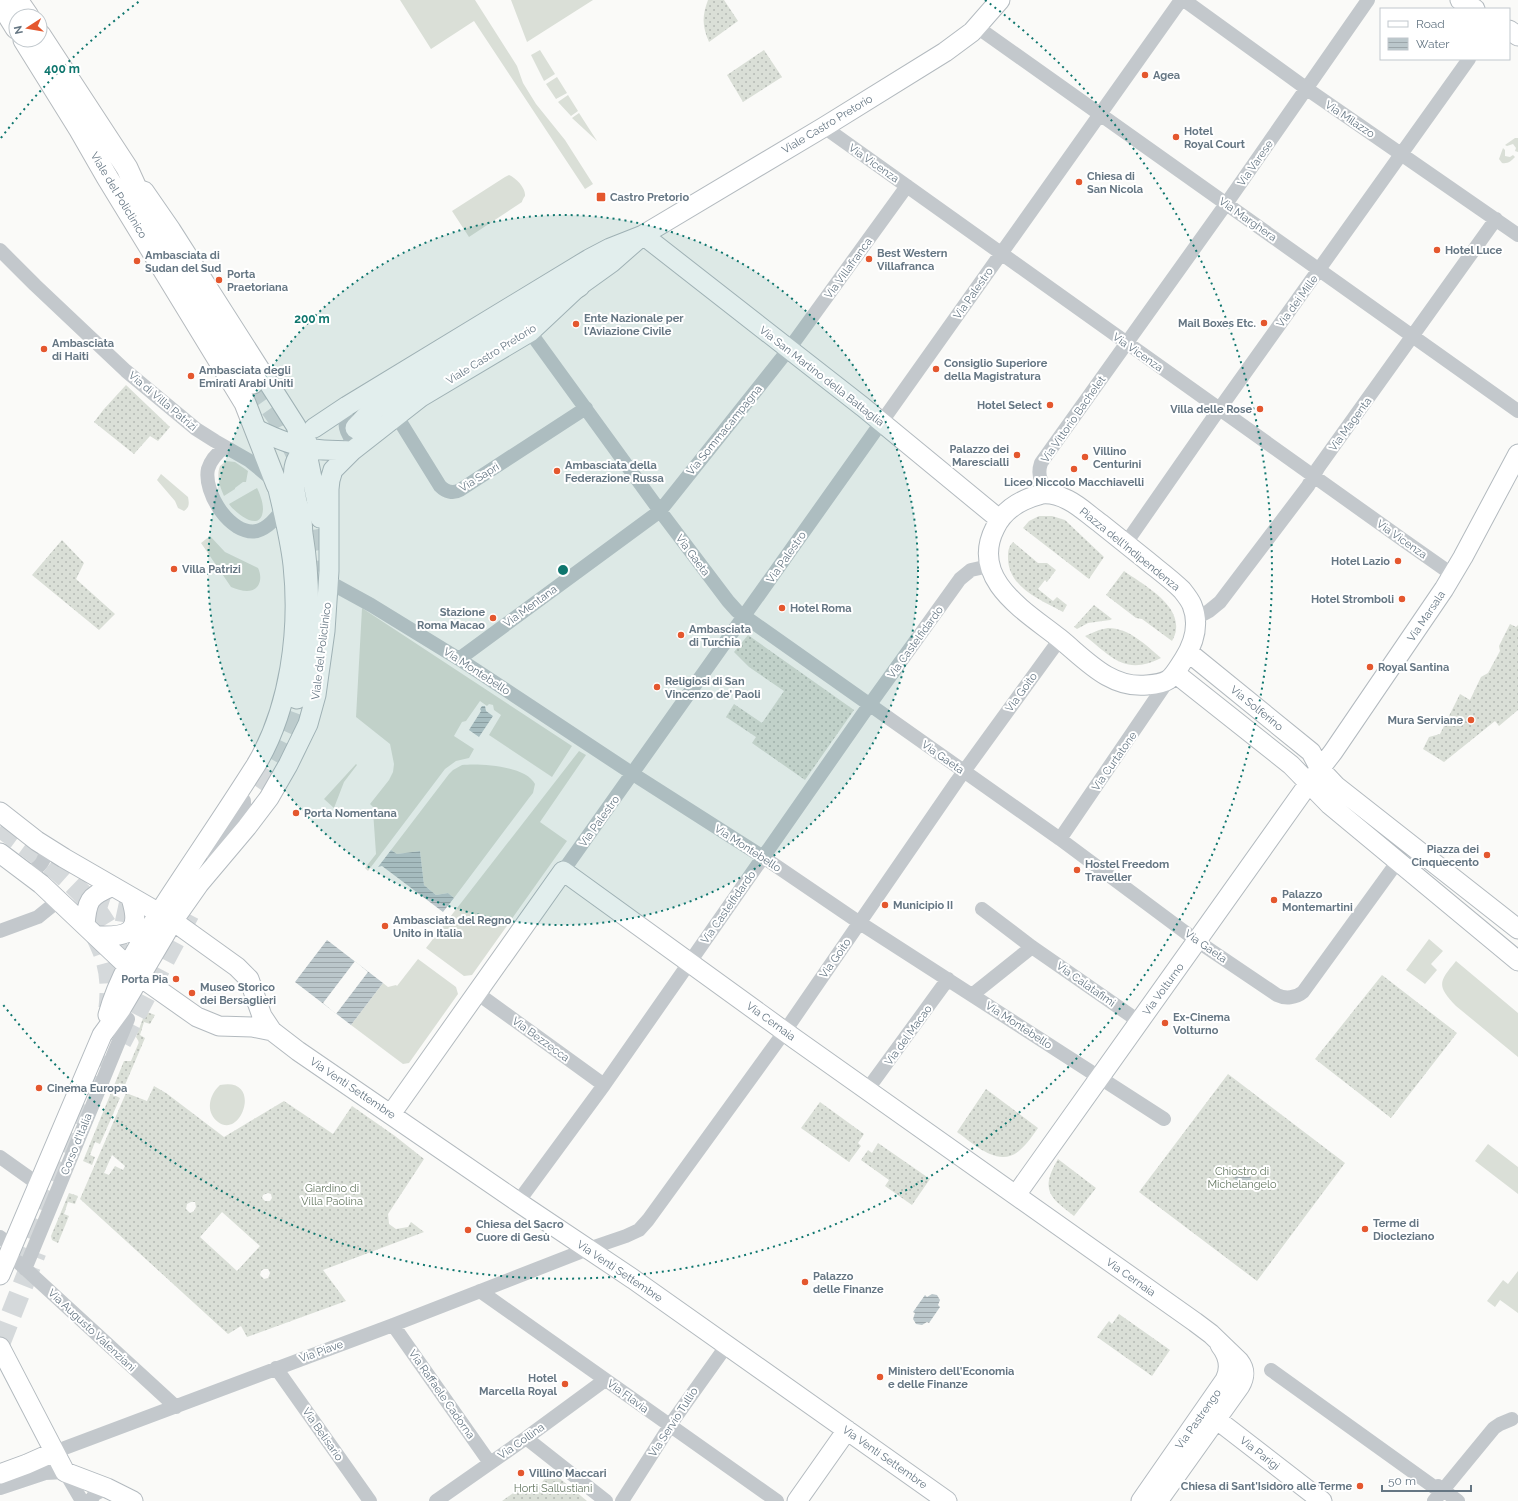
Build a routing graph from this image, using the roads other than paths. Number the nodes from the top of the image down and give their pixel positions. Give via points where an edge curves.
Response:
1 (1000, 0) edge
2 (1183, 0) edge
3 (1368, 0) edge
4 (1460, 0) edge
5 (1472, 8) edge
6 (977, 27) junction
7 (48, 47) edge
8 (29, 48) edge
9 (1468, 60) edge
10 (1307, 89) junction
11 (1100, 115) junction
12 (824, 127) junction
13 (1401, 154) junction
14 (907, 186) junction
15 (1226, 204) junction
16 (1496, 219) junction
17 (643, 234) junction
18 (1518, 235) edge
19 (0, 250) edge
20 (1001, 254) junction
21 (1319, 270) junction
22 (578, 286) junction
23 (530, 332) junction
24 (1413, 336) junction
25 (1127, 344) junction
26 (789, 349) junction
27 (252, 384) junction
28 (347, 406) junction
29 (586, 408) junction
30 (1220, 409) junction
31 (1518, 411) edge
32 (396, 415) junction
33 (881, 422) junction
34 (305, 427) junction
35 (256, 429) junction
36 (355, 442) junction
37 (225, 447) junction
38 (304, 448) junction
39 (1518, 454) edge
40 (335, 468) joint
41 (1314, 477) junction
42 (1053, 494) junction
43 (289, 497) junction
44 (660, 510) junction
45 (999, 519) junction
46 (1126, 543) junction
47 (329, 550) junction
48 (989, 566) junction
49 (1453, 575) junction
50 (329, 582) junction
51 (744, 616) junction
52 (1196, 618) junction
53 (1060, 639) junction
54 (1188, 652) junction
55 (459, 659) junction
56 (1171, 678) junction
57 (299, 699) junction
58 (870, 705) junction
59 (964, 772) junction
60 (633, 774) junction
61 (1315, 776) junction
62 (238, 792) junction
63 (0, 812) edge
64 (1060, 839) junction
65 (46, 846) junction
66 (0, 853) edge
67 (763, 857) junction
68 (1398, 861) junction
69 (563, 871) junction
70 (34, 878) junction
71 (199, 884) junction
72 (111, 887) junction
73 (131, 898) junction
74 (59, 900) junction
75 (982, 909) dead end
76 (166, 917) junction
77 (860, 923) junction
78 (1518, 928) edge
79 (91, 930) junction
80 (0, 931) edge
81 (1197, 941) junction
82 (1032, 947) junction
83 (1518, 961) edge
84 (690, 962) junction
85 (134, 971) junction
86 (948, 979) junction
87 (156, 988) junction
88 (477, 993) junction
89 (972, 994) junction
90 (128, 1019) junction
91 (1140, 1022) junction
92 (272, 1031) junction
93 (785, 1031) junction
94 (102, 1035) junction
95 (1100, 1078) junction
96 (604, 1085) junction
97 (867, 1090) junction
98 (391, 1114) junction
99 (1164, 1119) dead end
100 (0, 1157) edge
101 (38, 1184) junction
102 (1016, 1195) junction
103 (518, 1202) junction
104 (7, 1246) edge
105 (588, 1249) junction
106 (25, 1269) junction
107 (0, 1275) edge
108 (480, 1291) junction
109 (393, 1325) junction
110 (1211, 1334) junction
111 (727, 1345) junction
112 (0, 1347) edge
113 (1242, 1364) joint
114 (276, 1368) junction
115 (7, 1369) edge
116 (1271, 1370) dead end
117 (605, 1380) junction
118 (176, 1407) junction
119 (1216, 1419) junction
120 (1512, 1419) dead end
121 (670, 1426) junction
122 (847, 1430) junction
123 (526, 1438) junction
124 (54, 1452) junction
125 (490, 1463) junction
126 (65, 1472) junction
127 (0, 1474) edge
128 (37, 1475) junction
129 (0, 1488) edge
130 (106, 1488) junction
131 (457, 1494) edge
132 (1439, 1496) edge
133 (82, 1501) edge
134 (90, 1501) edge
135 (133, 1501) edge
136 (370, 1501) edge
137 (436, 1501) edge
138 (606, 1501) edge
139 (622, 1501) edge
140 (777, 1501) edge
141 (797, 1501) edge
142 (947, 1501) edge
143 (1141, 1501) edge
144 (1158, 1501) edge
145 (1322, 1501) edge
146 (1458, 1501) edge

1 - 6 street, Viale Castro Pretorio
2 - 10 street, Via Milazzo
2 - 11 street, Via Palestro
3 - 10 street, Via Varese
4 - 5 street
6 - 11 street, Via Marghera
6 - 12 street, Viale Castro Pretorio via 950,49
7 - 27 main road, Viale del Policlinico via 127,168 152,223
8 - 27 main road, Viale del Policlinico via 107,177
9 - 13 street, Via dei Mille
10 - 13 street, Via Milazzo
10 - 15 street, Via Varese
11 - 15 street, Via Marghera
11 - 20 street, Via Palestro
12 - 14 street, Via Vicenza
12 - 17 street, Viale Castro Pretorio
13 - 16 street, Via Milazzo
13 - 21 street, Via dei Mille
14 - 20 street, Via Vicenza
14 - 26 street, Via Villafranca
15 - 21 street, Via Marghera
15 - 25 street, Via Varese
16 - 18 street, Via Milazzo
16 - 24 street, Via Magenta
17 - 22 street, Viale Castro Pretorio via 611,263
17 - 26 street, Via San Martino della Battaglia
17 - 28 street, Viale Castro Pretorio via 593,256
19 - 37 street, Via di Villa Patrizi via 126,371 196,428
20 - 25 street, Via Vicenza
20 - 33 street, Via Palestro
21 - 24 street, Via Marghera
21 - 30 street, Via dei Mille
22 - 23 street, Viale Castro Pretorio
22 - 36 main road via 512,322 394,394 374,409
23 - 29 street, Via Gaeta
23 - 32 street, Viale Castro Pretorio
24 - 31 street, Via Marghera
24 - 41 street, Via Magenta
25 - 30 street, Via Vicenza
25 - 42 street, Via Vittorio Bachelet via 1041,463 1040,480
26 - 33 street, Via San Martino della Battaglia
26 - 44 street, Via Sommacampagna
27 - 34 street, Viale del Policlinico
27 - 35 main road, Viale del Policlinico via 245,403
28 - 34 street, Viale Castro Pretorio
28 - 36 street via 345,428
29 - 32 street, Via Sapri via 460,490 453,492 446,491 440,486
29 - 44 street, Via Gaeta
30 - 41 street, Via Vicenza
30 - 46 street, Via dei Mille
32 - 36 street, Viale Castro Pretorio
33 - 45 street, Via San Martino della Battaglia
33 - 51 street, Via Palestro
34 - 38 street
35 - 38 street
35 - 43 main road, Viale del Policlinico
36 - 38 street via 316,450
36 - 40 street, Viale Castro Pretorio
37 - 43 street via 250,461
37 - 43 street via 211,462 208,476 211,493 233,524 244,530 257,531 270,524
38 - 43 street via 294,468
38 - 47 street, Viale del Policlinico
39 - 49 street, Via Marsala
40 - 47 street, Viale del Policlinico via 329,488
41 - 49 street, Via Vicenza
41 - 52 street, Via Magenta via 1220,602 1209,612
42 - 45 street via 1042,494 1020,502
42 - 46 street, Piazza dell'Indipendenza via 1075,504
43 - 57 main road, Viale del Policlinico via 306,567 308,610
44 - 51 street, Via Gaeta via 728,601
44 - 55 street, Via Mentana
45 - 48 street via 990,541
46 - 52 street, Piazza dell'Indipendenza via 1182,590
47 - 50 street, Viale del Policlinico
48 - 53 street via 995,581 1005,593
48 - 58 street, Via Castelfidardo via 972,570 962,577
49 - 61 street, Via Marsala
50 - 55 street, Via Montebello
50 - 57 street, Viale del Policlinico via 323,653
51 - 58 street, Via Gaeta
51 - 60 street, Via Palestro
52 - 54 street, Piazza dell'Indipendenza via 1195,637
53 - 56 street via 1098,670 1120,682 1144,686
53 - 59 street, Via Goito
54 - 56 street, Piazza dell'Indipendenza
54 - 61 street, Via Solferino via 1310,752
55 - 60 street, Via Montebello
56 - 61 street, Via Solferino via 1291,765
56 - 64 street, Via Curtatone
57 - 62 street, Viale del Policlinico via 269,739
57 - 71 street, Viale del Policlinico via 301,738 285,771 247,827
58 - 59 street, Via Gaeta
58 - 67 street, Via Castelfidardo
59 - 64 street, Via Gaeta
59 - 77 street, Via Goito
60 - 67 street, Via Montebello
60 - 69 street, Via Palestro
61 - 68 street via 1330,804
61 - 78 street via 1336,786
61 - 81 street, Via Volturno
62 - 71 street, Viale del Policlinico via 244,801 244,808
62 - 76 street, Viale del Policlinico via 173,892
63 - 65 street
64 - 81 street, Via Gaeta
65 - 70 street via 45,858
65 - 72 street
66 - 70 street, Via Venti Settembre
67 - 77 street, Via Montebello
67 - 84 street, Via Castelfidardo
68 - 81 street, Via Gaeta via 1305,990 1298,996 1279,996
68 - 83 street
69 - 84 street, Via Cernaia
69 - 88 street, Via Palestro
70 - 74 street, Via Venti Settembre
71 - 76 street, Viale del Policlinico
72 - 73 street
72 - 79 street via 90,900 87,909
73 - 76 street, Via Venti Settembre
73 - 79 street via 135,922 127,932 120,935
74 - 79 street, Via Venti Settembre
74 - 80 street via 38,917
75 - 82 street, Via Calatafimi
76 - 85 street, Corso d'Italia
76 - 92 street, Via Venti Settembre via 237,967 247,977 262,1016
77 - 86 street, Via Montebello
77 - 93 street, Via Goito
79 - 85 street, Via Venti Settembre
81 - 91 street, Via Volturno
82 - 89 street
82 - 91 street, Via Calatafimi
84 - 93 street, Via Cernaia
84 - 96 street, Via Castelfidardo
85 - 87 street, Via Venti Settembre
85 - 94 street, Corso d'Italia via 121,1009
86 - 89 street, Via Montebello
86 - 97 street, Via del Macao
87 - 90 street, Corso d'Italia via 141,998
87 - 92 street, Via Venti Settembre via 197,1017 212,1024
88 - 96 street, Via Bezzecca
88 - 98 street, Via Palestro
89 - 95 street, Via Montebello
90 - 94 street, Corso d'Italia
90 - 106 street, Corso d'Italia
91 - 95 street, Via Volturno
92 - 98 street, Via Venti Settembre
93 - 97 street, Via Cernaia
93 - 105 street, Via Goito via 646,1223 630,1235
94 - 101 street, Corso d'Italia
95 - 99 street, Via Montebello
95 - 102 street, Via Volturno
96 - 103 street, Via Castelfidardo
97 - 102 street, Via Cernaia
98 - 103 street, Via Venti Settembre
100 - 101 street
101 - 104 street, Corso d'Italia
102 - 110 street, Via Cernaia
103 - 105 street, Via Venti Settembre
104 - 106 street, Via Augusto Valenziani
104 - 107 street, Corso d'Italia
105 - 108 street, Via Piave
105 - 111 street, Via Venti Settembre
106 - 118 street, Via Augusto Valenziani
108 - 109 street, Via Piave
108 - 117 street, Via Flavia
109 - 114 street, Via Piave
109 - 125 street, Via Raffaele Cadorna
110 - 113 street, Via Cernaia
110 - 143 street, Via Pastrengo via 1226,1354 1226,1377
111 - 121 street, Via Servio Tullio
111 - 122 street, Via Venti Settembre
112 - 115 street
113 - 119 street, Via Pastrengo via 1245,1372 1242,1381
114 - 118 street, Via Piave
114 - 136 street, Via Belisario
115 - 124 street
116 - 132 street via 1434,1487 1438,1486
117 - 121 street, Via Flavia
117 - 123 street, Via Collina
118 - 124 street, Via Piave
119 - 144 street, Via Pastrengo
119 - 145 street, Via Parigi
120 - 132 street via 1494,1428
121 - 139 street, Via Servio Tullio
121 - 140 street, Via Flavia
122 - 141 street
122 - 142 street, Via Venti Settembre
123 - 125 street, Via Collina
123 - 138 street
124 - 126 street
124 - 127 street
124 - 128 street
125 - 131 street, Via Collina
126 - 128 street
126 - 130 street
126 - 133 street
128 - 129 street
130 - 134 street via 95,1494
130 - 135 street
131 - 137 street, Via Collina
132 - 146 street

